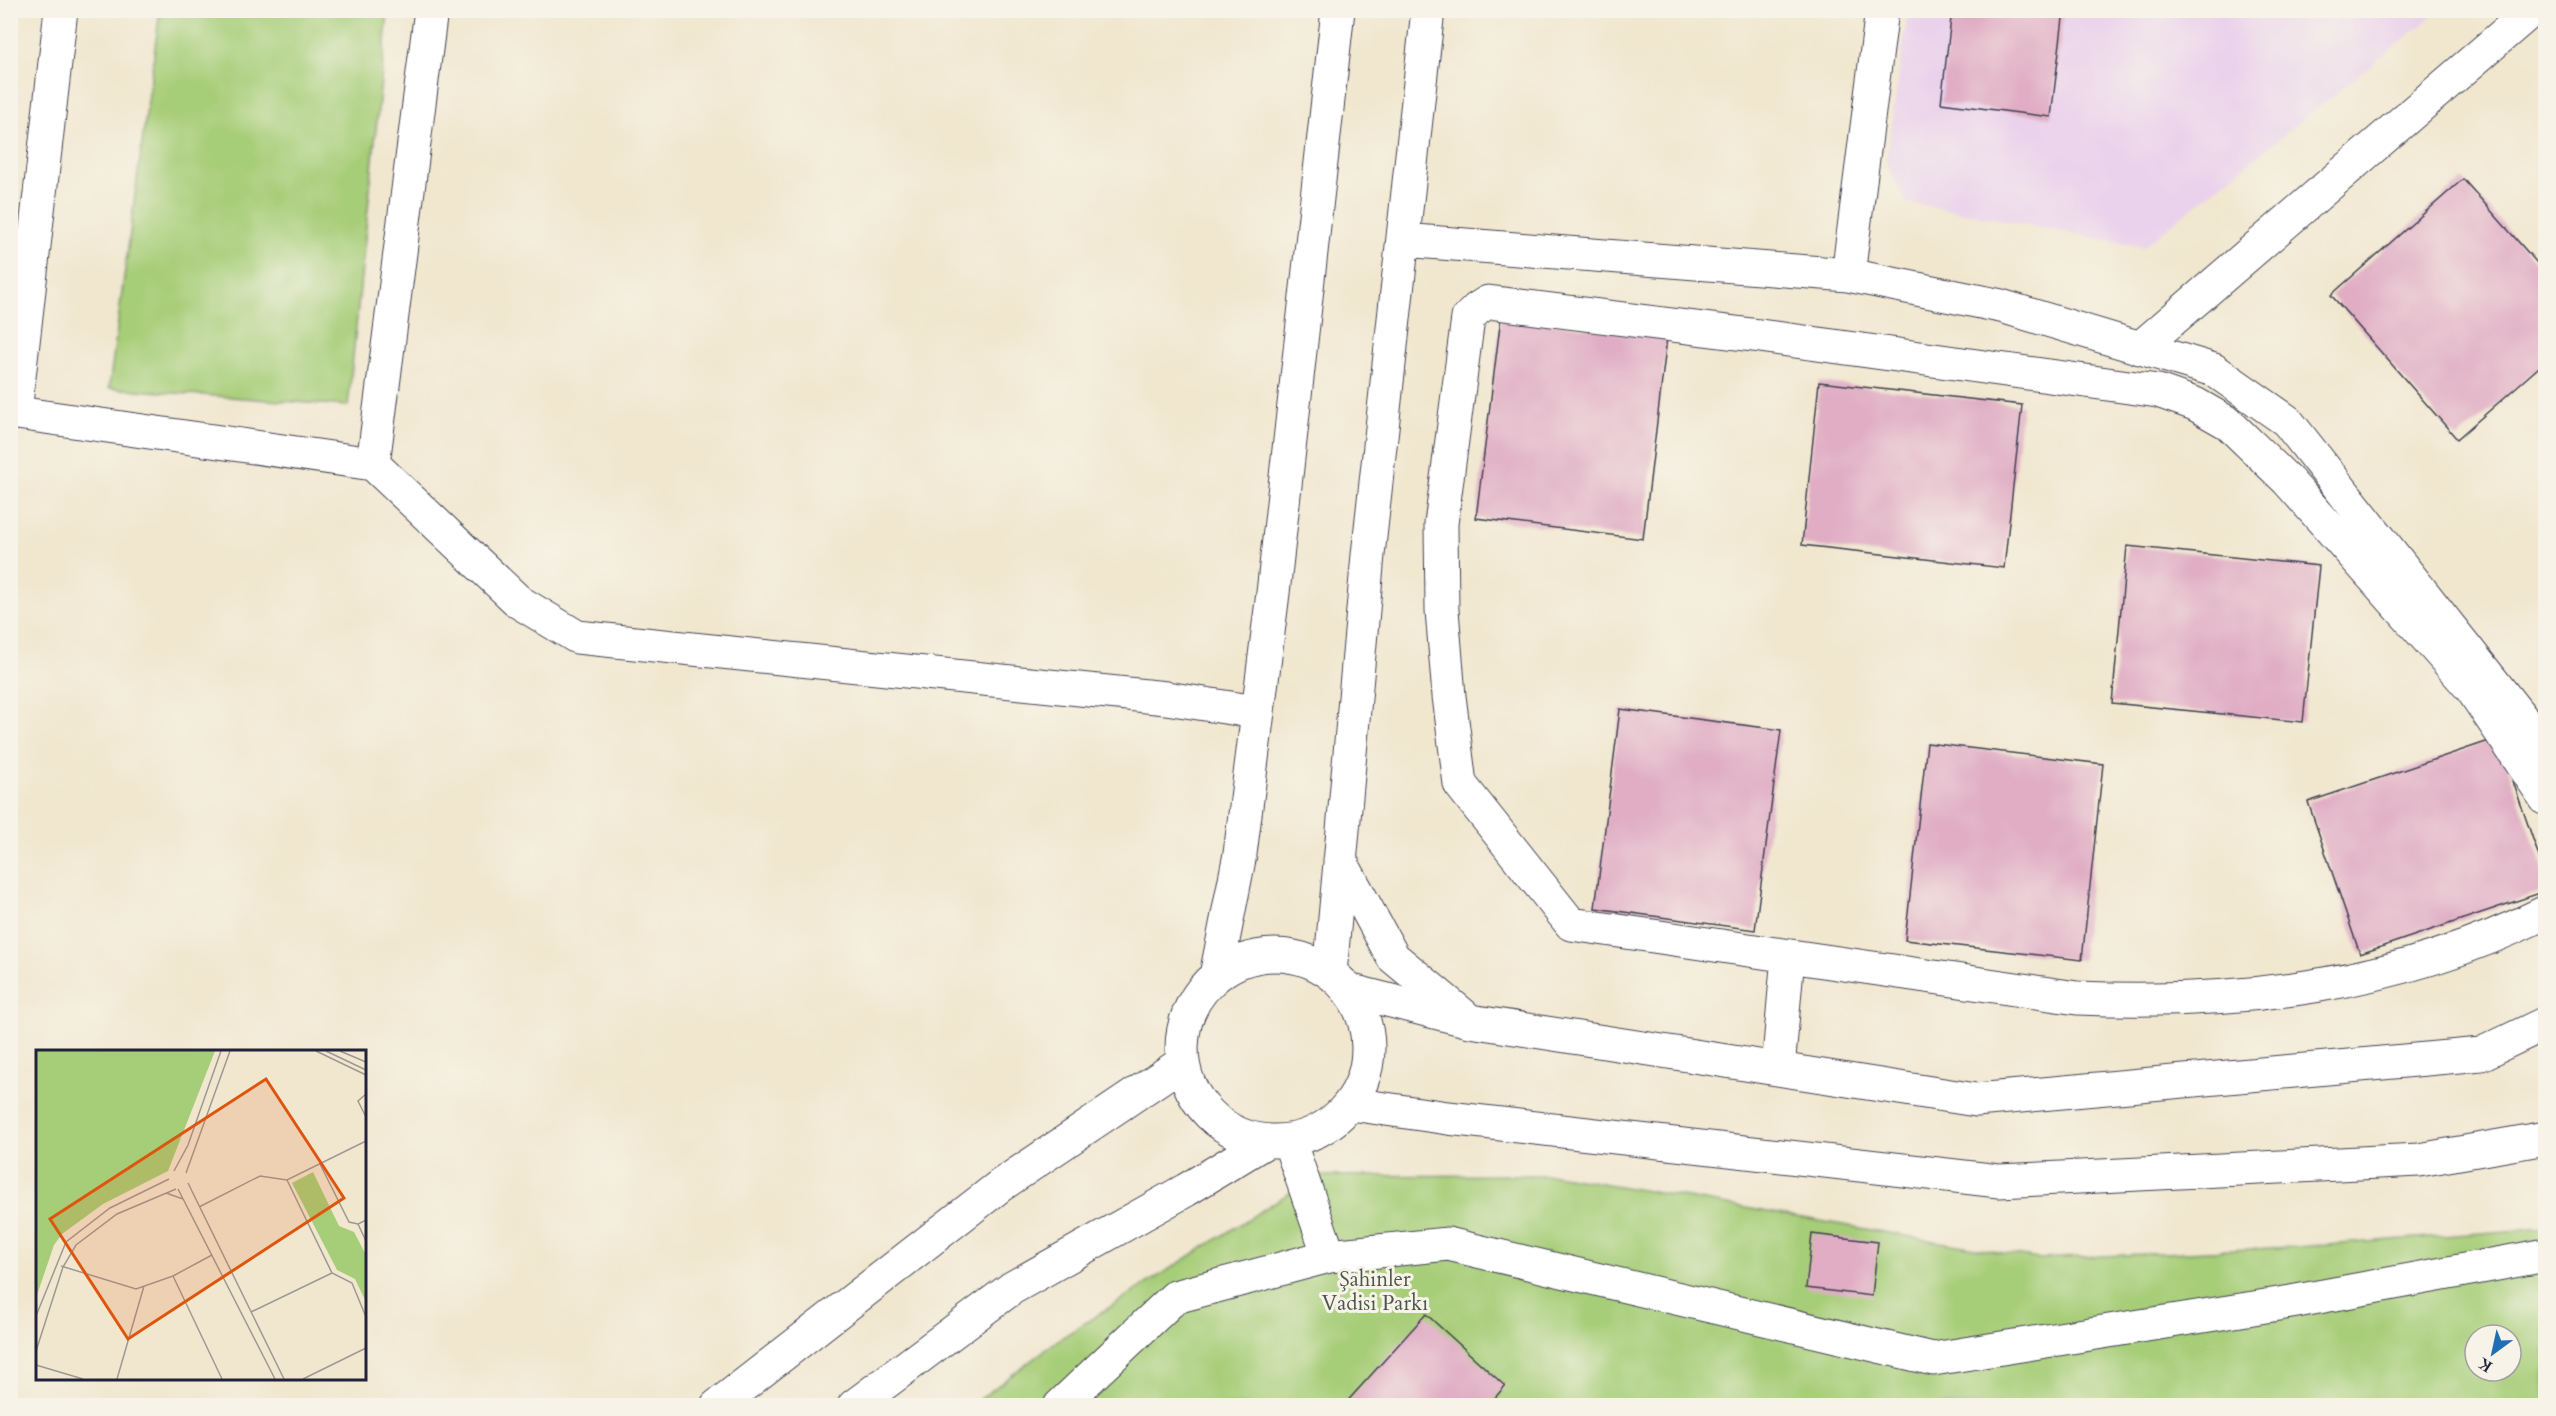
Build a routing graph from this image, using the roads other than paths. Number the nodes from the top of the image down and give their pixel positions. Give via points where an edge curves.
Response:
1 (61, 10) edge
2 (431, 10) edge
3 (1338, 10) edge
4 (1428, 10) edge
5 (1882, 10) edge
6 (2532, 10) edge
7 (1403, 240) junction
8 (1848, 275) junction
9 (2140, 348) junction
10 (13, 412) edge
11 (373, 464) junction
12 (1257, 712) junction
13 (2546, 749) edge
14 (2546, 799) edge
15 (1340, 860) junction
16 (2546, 912) edge
17 (1788, 956) junction
18 (1216, 975) junction
19 (1339, 982) junction
20 (1470, 1021) junction
21 (2546, 1023) edge
22 (1182, 1063) junction
23 (1778, 1069) junction
24 (1351, 1104) junction
25 (2546, 1138) edge
26 (1277, 1141) junction
27 (2546, 1255) edge
28 (1329, 1256) junction
29 (717, 1406) edge
30 (854, 1406) edge
31 (1060, 1406) edge

1 - 10 street
2 - 11 street
3 - 12 street
4 - 7 street
5 - 8 street
6 - 9 street
7 - 8 street
7 - 15 street
8 - 9 street via 2001,306
9 - 13 street via 2214,370 2287,421
10 - 11 street
11 - 12 street via 519,602 577,637 1154,696
12 - 18 street via 1240,854
14 - 17 street via 2471,688 2288,481 2228,423 2195,404 2158,391 1488,303 1468,318 1441,524 1442,610 1460,784 1571,924
15 - 19 street
15 - 20 street via 1393,957
16 - 17 street via 2466,947 2360,979 2258,995 2198,999 2077,998
17 - 23 street
18 - 19 street via 1260,956 1293,957 1309,961
18 - 22 street via 1199,993 1187,1015
19 - 20 street
19 - 24 street via 1361,1011 1368,1034 1363,1082
20 - 23 street
21 - 23 street via 2481,1054 1976,1100
22 - 26 street via 1189,1086 1202,1107 1220,1124 1241,1136
22 - 29 street via 1001,1185
24 - 25 street via 1999,1181 2419,1160
24 - 26 street via 1313,1134
26 - 28 street
26 - 30 street via 1012,1288
27 - 28 street via 2291,1302 1933,1359 1448,1244
28 - 31 street via 1175,1296

